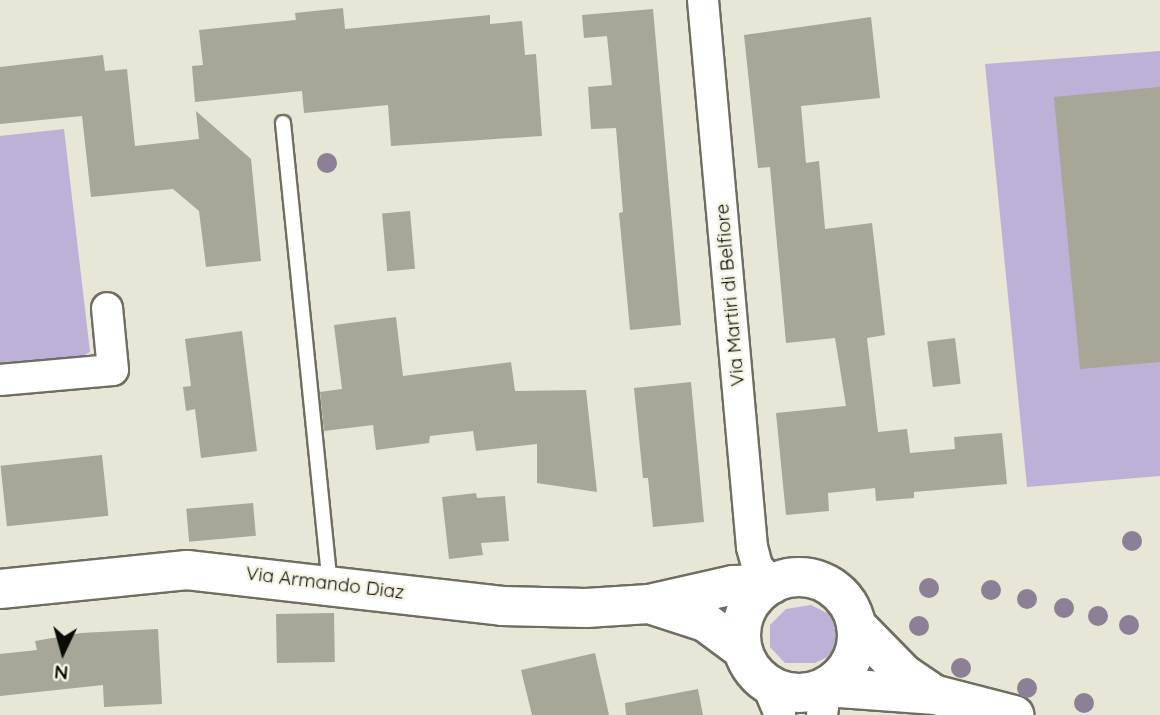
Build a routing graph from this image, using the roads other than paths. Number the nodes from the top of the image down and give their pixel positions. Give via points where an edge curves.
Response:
1 (703, 0) edge
2 (283, 123) dead end
3 (107, 308) dead end
4 (0, 380) edge
5 (330, 583) junction
6 (772, 584) junction
7 (0, 589) edge
8 (649, 604) junction
9 (856, 625) junction
10 (743, 650) junction
11 (936, 695) junction
12 (774, 699) edge
13 (824, 701) edge
14 (1014, 715) edge

1 - 6 street, Via Martiri di Belfiore via 752,547 757,566
2 - 5 lane
3 - 4 street via 113,370
5 - 7 street, Via Armando Diaz via 187,569
5 - 8 street, Via Armando Diaz via 514,606
6 - 8 street, Via Armando Diaz via 708,589
6 - 9 street, Via Armando Diaz via 787,579 819,581 842,596
6 - 10 street via 746,612
8 - 10 street, Via Armando Diaz via 705,622
9 - 11 street, Via Armando Diaz via 904,674
9 - 13 street via 854,654
10 - 12 street, Via Armando Diaz
11 - 13 street, Via Armando Diaz
11 - 14 street, Via Armando Diaz
12 - 13 street, Via Armando Diaz via 796,693

